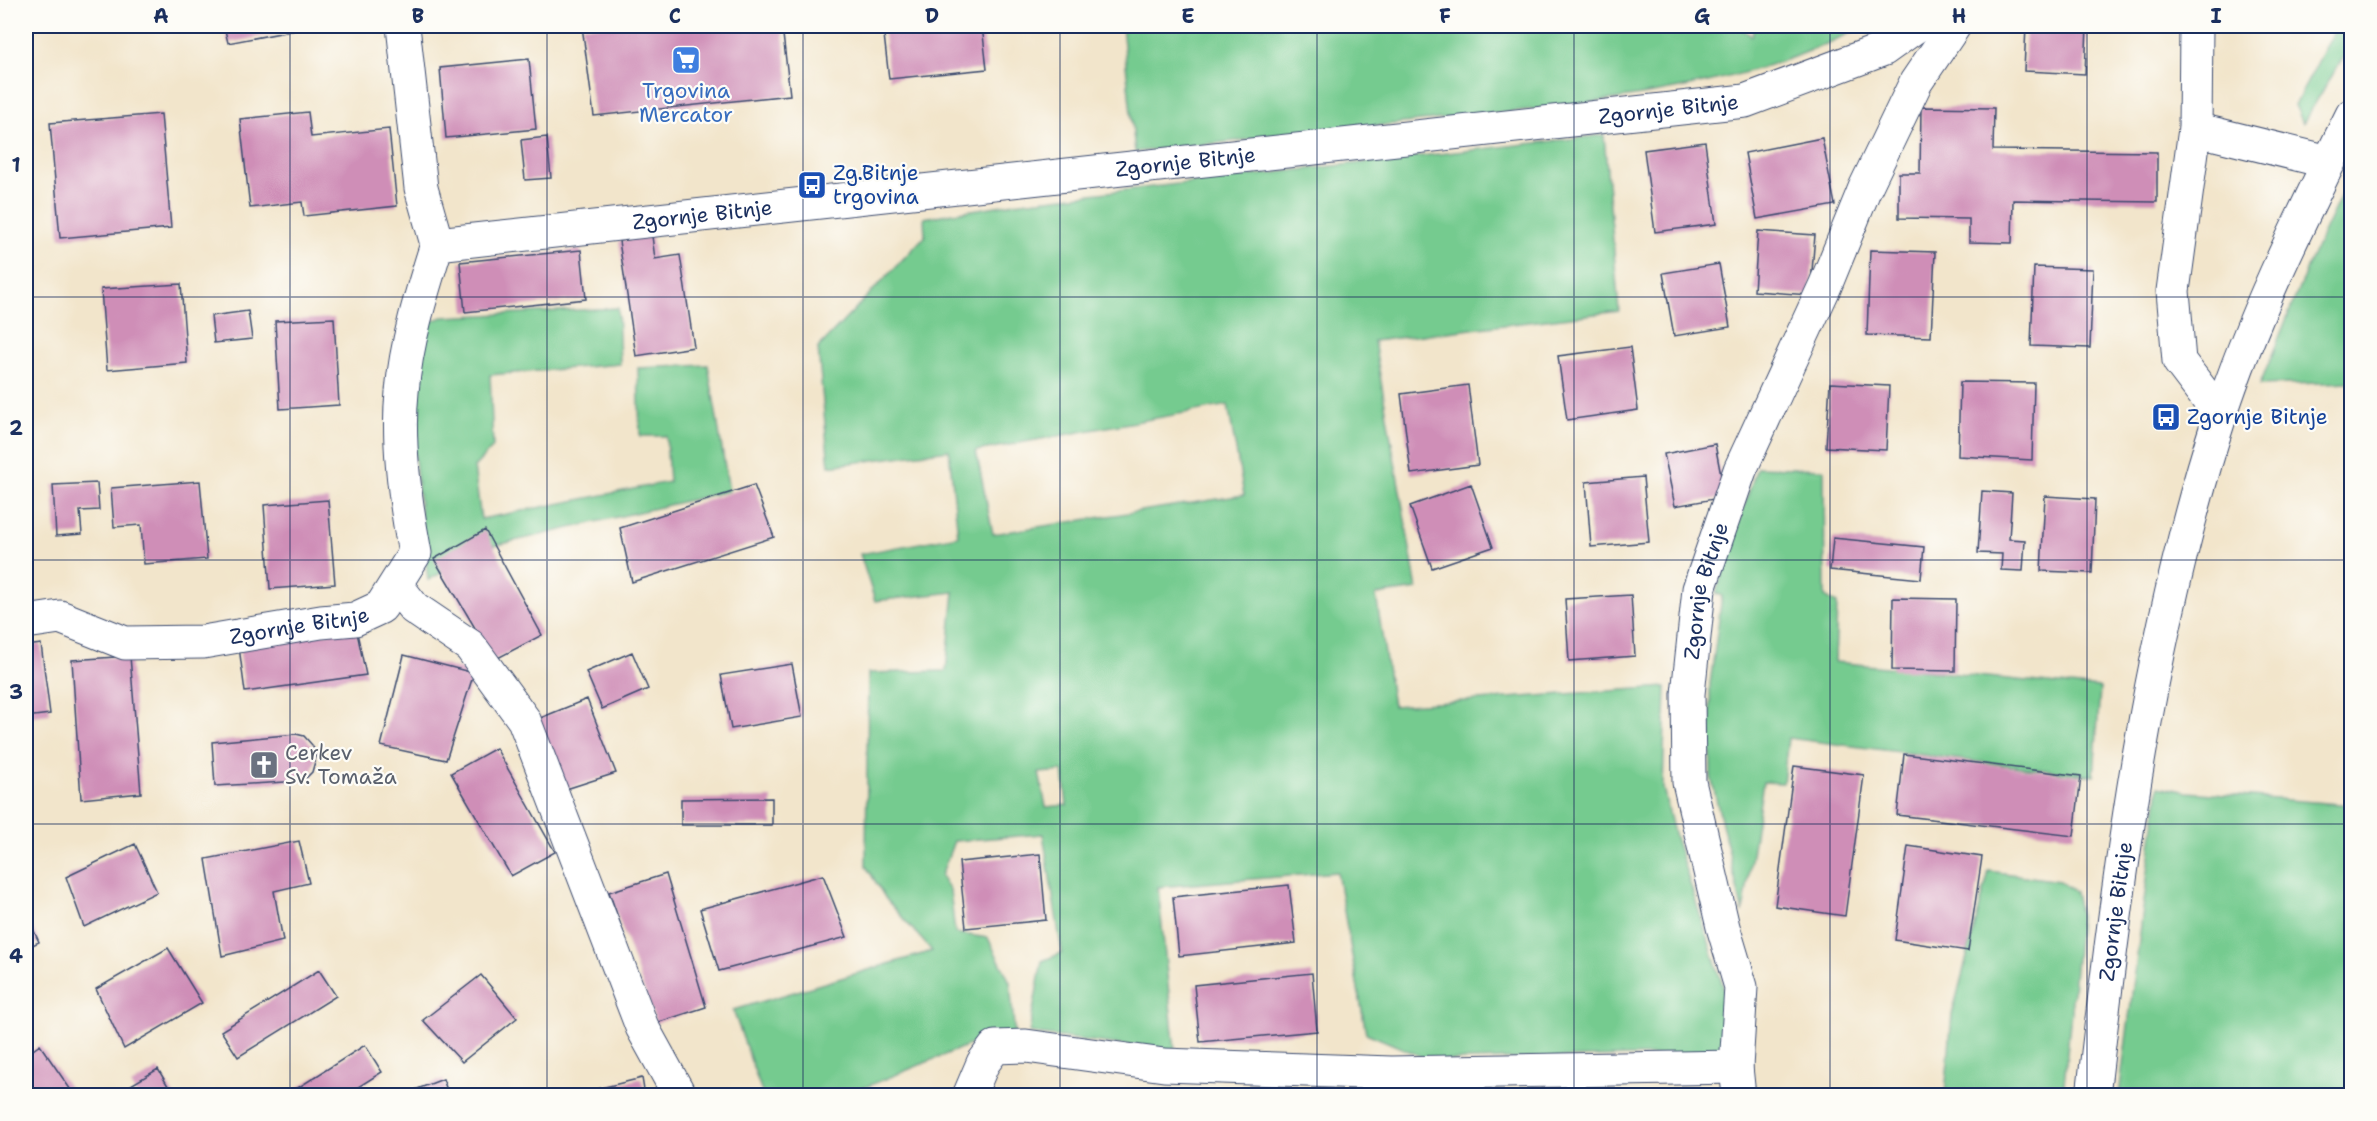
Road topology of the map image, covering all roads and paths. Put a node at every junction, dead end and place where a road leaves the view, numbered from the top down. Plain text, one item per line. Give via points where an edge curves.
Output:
1 (403, 26) edge
2 (1916, 26) edge
3 (1954, 26) edge
4 (2196, 26) edge
5 (2352, 115) edge
6 (2195, 129) junction
7 (2329, 162) junction
8 (437, 244) junction
9 (2220, 414) junction
10 (396, 585) junction
11 (26, 622) edge
12 (1738, 1081) edge
13 (680, 1095) edge
14 (969, 1095) edge
15 (2093, 1095) edge

1 - 8 street via 421,188
2 - 8 street, Zgornje Bitnje via 1884,50 1745,101
3 - 12 street, Zgornje Bitnje via 1916,82 1865,188 1825,286 1740,470 1699,590 1688,694 1689,782 1741,987
4 - 6 street
5 - 7 street, Zgornje Bitnje
6 - 7 street
6 - 9 street via 2173,291 2178,361
7 - 9 street, Zgornje Bitnje via 2286,250
8 - 10 street, Zgornje Bitnje via 405,362 401,394 408,518 415,553
9 - 15 street, Zgornje Bitnje via 2172,594 2131,799
10 - 11 street, Zgornje Bitnje via 381,607 355,619 203,642 125,643 60,617
10 - 13 street via 414,608 470,646 524,720 642,1027
12 - 14 street via 1164,1065 1026,1046 995,1047

